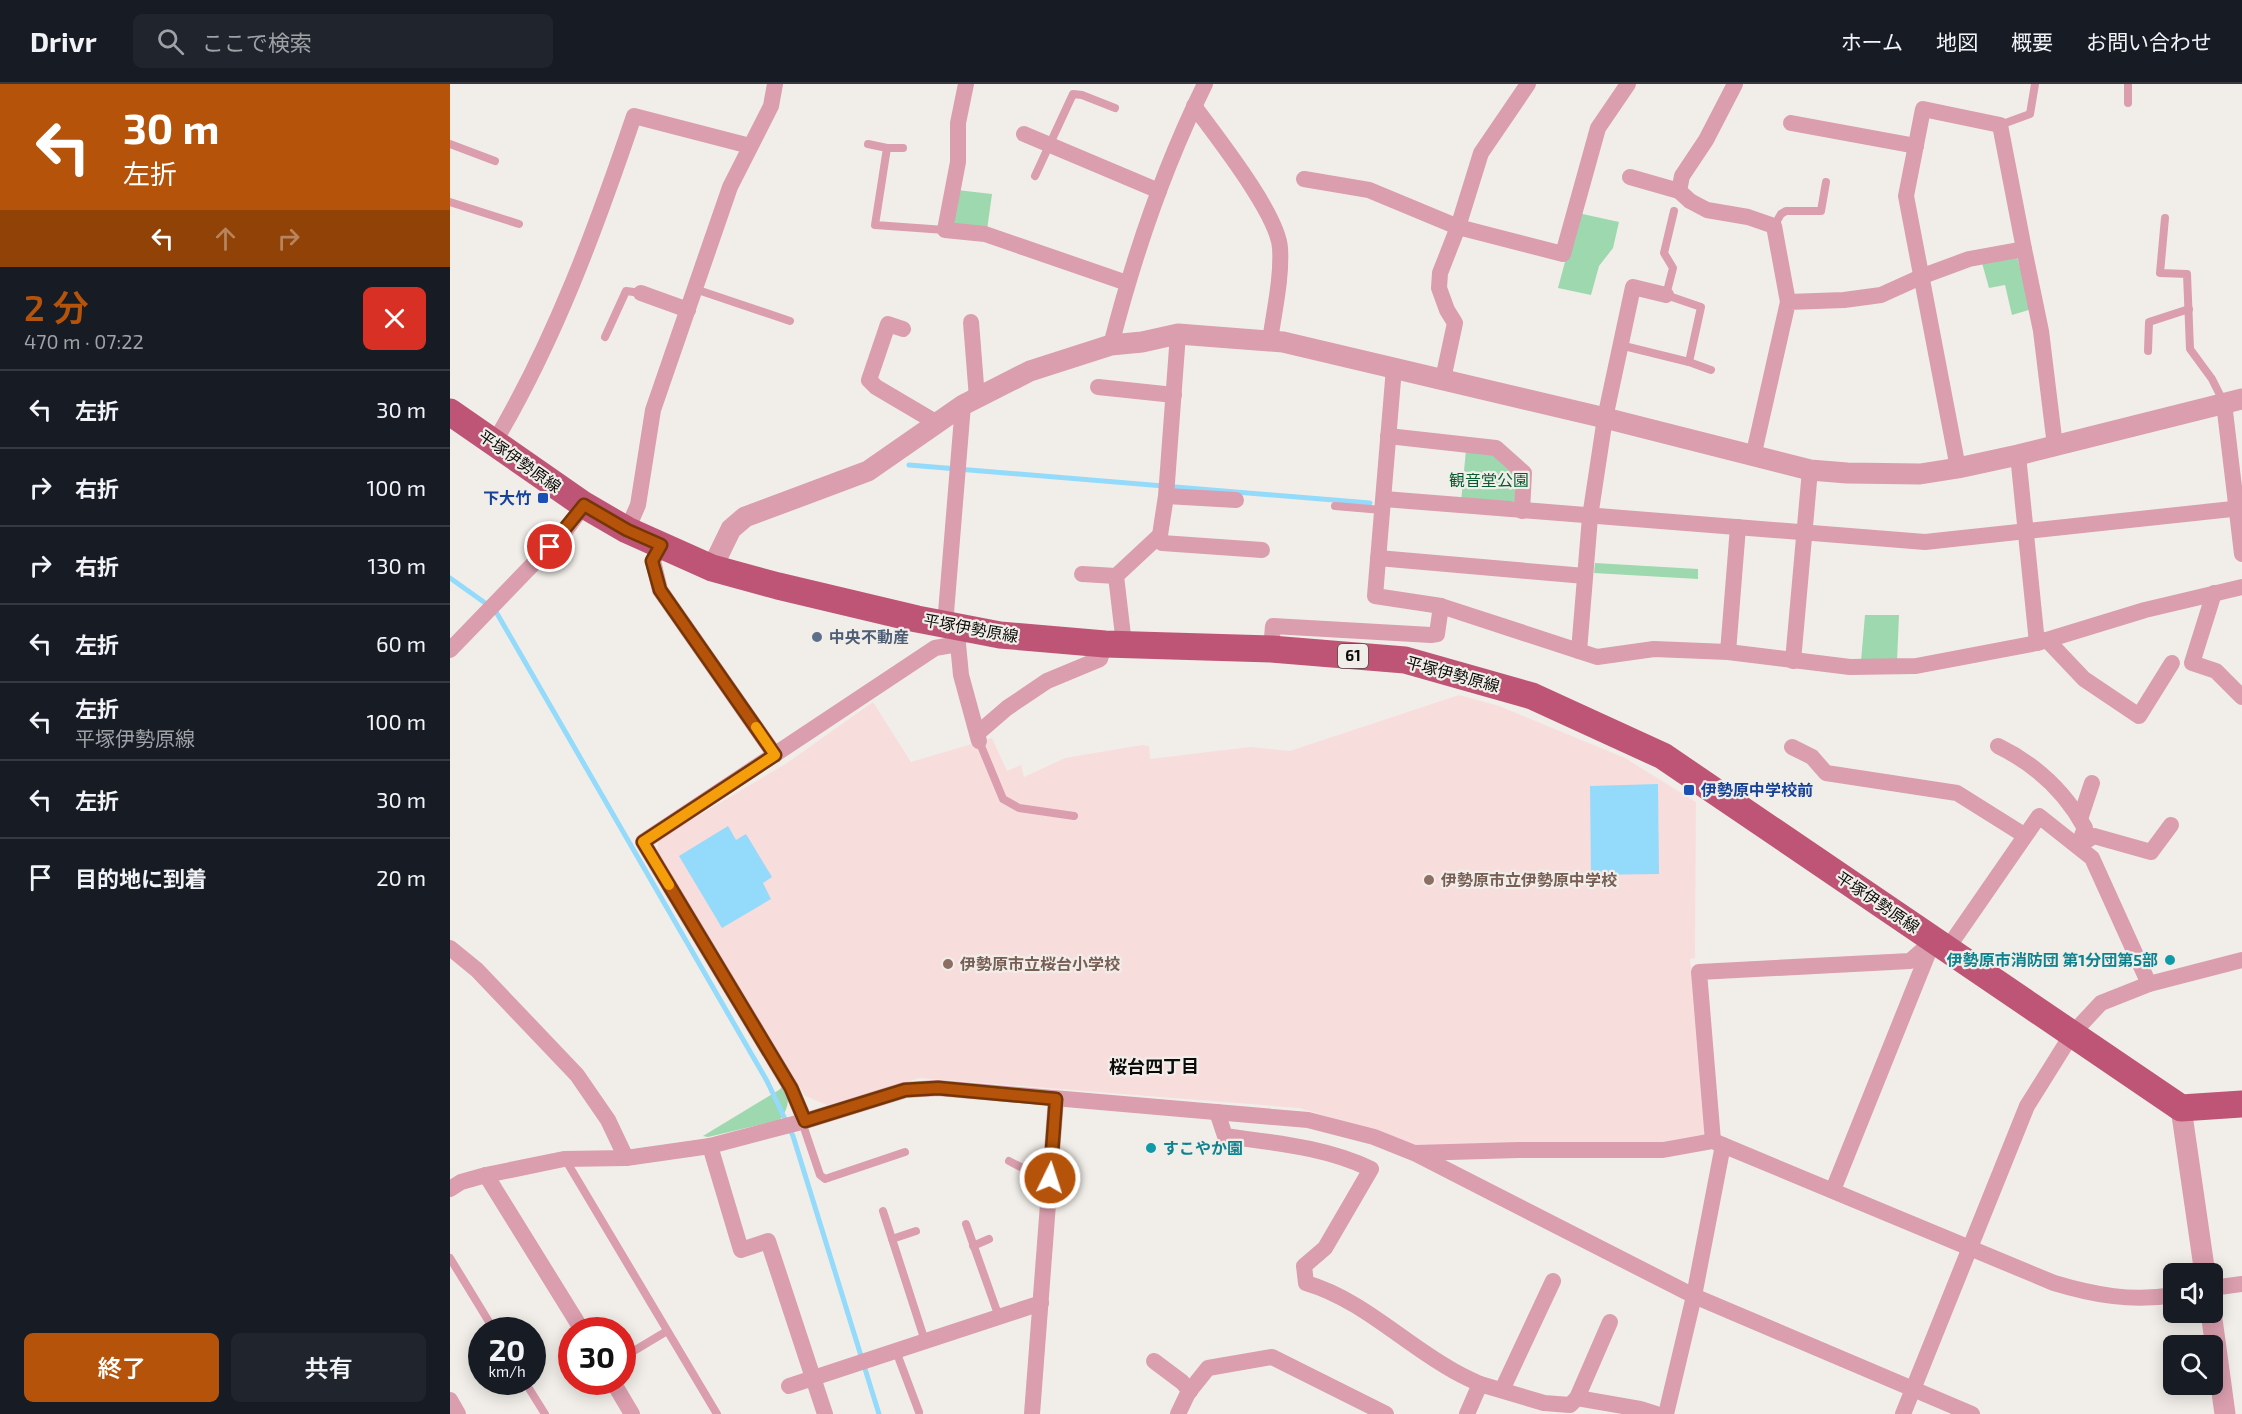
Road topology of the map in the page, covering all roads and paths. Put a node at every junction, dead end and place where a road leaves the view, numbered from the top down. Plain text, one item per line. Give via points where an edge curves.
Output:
1 (775, 84) edge
2 (966, 84) edge
3 (1205, 84) edge
4 (1528, 84) edge
5 (1628, 84) edge
6 (1735, 84) edge
7 (2035, 84) edge
8 (2128, 84) edge
9 (2128, 103) dead end
10 (1194, 106) junction
11 (1114, 108) dead end
12 (1794, 122) dead end
13 (2000, 125) junction
14 (1024, 134) dead end
15 (464, 139) dead end
16 (450, 144) edge
17 (868, 144) dead end
18 (750, 146) junction
19 (1049, 146) junction
20 (1916, 146) junction
21 (459, 148) junction
22 (887, 148) junction
23 (903, 148) dead end
24 (495, 161) dead end
25 (1035, 176) dead end
26 (1630, 177) dead end
27 (1304, 179) dead end
28 (1826, 182) dead end
29 (1159, 191) junction
30 (1679, 191) junction
31 (450, 202) edge
32 (1674, 211) dead end
33 (2165, 218) dead end
34 (519, 224) dead end
35 (1774, 226) junction
36 (1458, 227) junction
37 (945, 230) junction
38 (2024, 249) junction
39 (1923, 276) junction
40 (1127, 283) junction
41 (695, 288) junction
42 (641, 293) joint
43 (1666, 295) junction
44 (1788, 302) junction
45 (2188, 309) junction
46 (688, 310) junction
47 (790, 321) dead end
48 (970, 322) dead end
49 (891, 325) dead end
50 (1178, 334) junction
51 (605, 337) dead end
52 (1270, 340) junction
53 (1111, 345) junction
54 (1620, 345) junction
55 (2148, 351) dead end
56 (1689, 362) junction
57 (1394, 368) junction
58 (1711, 370) dead end
59 (1443, 379) junction
60 (1098, 387) dead end
61 (1174, 395) junction
62 (970, 401) junction
63 (2233, 401) edge
64 (450, 412) edge
65 (1605, 418) junction
66 (937, 423) junction
67 (1388, 436) junction
68 (494, 443) junction
69 (2055, 446) junction
70 (2018, 455) junction
71 (1753, 456) junction
72 (1958, 468) junction
73 (1810, 470) junction
74 (1166, 496) junction
75 (1236, 500) dead end
76 (584, 505) junction
77 (1383, 505) junction
78 (1335, 506) dead end
79 (2239, 509) edge
80 (1522, 511) junction
81 (1590, 517) junction
82 (1738, 527) junction
83 (627, 530) junction
84 (2025, 531) junction
85 (1804, 532) junction
86 (1157, 539) junction
87 (661, 545) junction
88 (1262, 550) dead end
89 (2242, 554) edge
90 (1378, 558) junction
91 (712, 568) junction
92 (1082, 574) dead end
93 (1116, 576) junction
94 (1585, 576) junction
95 (2242, 587) edge
96 (2214, 592) junction
97 (1441, 606) junction
98 (954, 633) junction
99 (2042, 641) junction
100 (1114, 644) junction
101 (1271, 649) junction
102 (450, 650) edge
103 (1579, 651) junction
104 (1728, 652) junction
105 (1793, 661) junction
106 (2172, 663) dead end
107 (2242, 697) edge
108 (979, 737) junction
109 (1998, 746) dead end
110 (1792, 747) dead end
111 (775, 755) junction
112 (2092, 783) dead end
113 (1074, 816) dead end
114 (2079, 819) junction
115 (2171, 825) dead end
116 (2024, 835) junction
117 (2078, 846) junction
118 (1940, 944) junction
119 (450, 948) edge
120 (2242, 960) edge
121 (2149, 984) junction
122 (2072, 1034) junction
123 (1056, 1099) junction
124 (2242, 1104) edge
125 (2181, 1108) junction
126 (1217, 1112) junction
127 (803, 1122) junction
128 (1718, 1143) junction
129 (710, 1146) junction
130 (905, 1152) dead end
131 (1414, 1153) junction
132 (564, 1158) junction
133 (626, 1158) junction
134 (1009, 1161) dead end
135 (486, 1175) junction
136 (1050, 1178) junction
137 (450, 1190) edge
138 (1833, 1190) junction
139 (883, 1210) dead end
140 (966, 1224) dead end
141 (916, 1231) dead end
142 (892, 1239) junction
143 (989, 1239) dead end
144 (973, 1246) junction
145 (1970, 1248) junction
146 (450, 1258) edge
147 (2203, 1263) edge
148 (1554, 1281) dead end
149 (2242, 1284) edge
150 (2223, 1287) edge
151 (1530, 1291) dead end
152 (1694, 1296) junction
153 (2163, 1297) edge
154 (1545, 1299) junction
155 (1041, 1303) junction
156 (486, 1317) edge
157 (574, 1317) edge
158 (999, 1317) junction
159 (1610, 1322) dead end
160 (2213, 1323) edge
161 (667, 1331) junction
162 (925, 1341) junction
163 (636, 1350) edge
164 (896, 1351) junction
165 (1154, 1361) dead end
166 (813, 1378) junction
167 (1480, 1384) junction
168 (789, 1386) dead end
169 (1913, 1389) junction
170 (1190, 1390) junction
171 (1502, 1390) junction
172 (533, 1395) edge
173 (621, 1395) edge
174 (1577, 1398) junction
175 (450, 1400) edge
176 (919, 1412) dead end
177 (458, 1414) edge
178 (545, 1414) edge
179 (632, 1414) edge
180 (717, 1414) edge
181 (825, 1414) edge
182 (1032, 1414) edge
183 (1178, 1414) edge
184 (1386, 1414) edge
185 (1467, 1414) edge
186 (1656, 1414) edge
187 (1666, 1414) edge
188 (1903, 1414) edge
189 (1972, 1414) edge
190 (2226, 1414) edge

1 - 18 street via 771,106
2 - 37 street via 958,123 958,162
3 - 10 street
4 - 36 street via 1481,153
5 - 36 street via 1598,128 1563,254
6 - 30 street via 1682,176
7 - 13 lane via 2030,114
8 - 9 lane
10 - 29 street
10 - 52 street via 1236,163 1276,228 1281,246 1280,265
11 - 19 lane via 1073,94
12 - 20 street via 1827,125
13 - 20 street via 1923,109
13 - 38 street
14 - 19 street
15 - 21 lane
16 - 21 lane
17 - 22 lane
18 - 41 street via 730,187
18 - 68 street via 634,116 554,330
19 - 25 lane
19 - 29 street
20 - 39 street via 1906,195
21 - 24 lane
22 - 23 lane
22 - 37 lane via 875,225
26 - 30 street
27 - 36 street via 1369,190
28 - 35 lane via 1821,211 1786,211
29 - 40 street
30 - 35 street via 1707,210
31 - 34 lane
32 - 43 lane via 1664,254 1673,268
33 - 45 lane via 2160,273 2187,274
35 - 44 street
36 - 59 street via 1439,280 1455,323
37 - 40 street via 985,234
38 - 39 street via 1968,259
38 - 69 street via 2041,331
39 - 44 street via 1881,296
39 - 72 street
40 - 53 street
41 - 46 street
41 - 47 lane
42 - 46 street
42 - 51 lane via 626,291
43 - 54 street via 1633,287
43 - 56 lane via 1701,307
44 - 71 street
45 - 55 lane via 2149,322
45 - 63 lane via 2190,349
46 - 83 street via 653,410 638,505
48 - 62 street
49 - 66 street via 868,380
50 - 52 street
50 - 53 street
50 - 61 street
52 - 57 street
53 - 62 street via 1030,371
54 - 56 lane
54 - 65 street
56 - 58 lane
57 - 59 street
57 - 67 street
59 - 65 street
60 - 61 street
61 - 74 street
62 - 66 street
62 - 98 street
63 - 69 street
63 - 79 street
64 - 68 main road, 平塚伊勢原線 / 61
65 - 71 street
65 - 81 street
66 - 91 street via 868,471 746,517 731,529
67 - 77 street
67 - 80 street via 1496,448 1524,473
68 - 76 main road, 平塚伊勢原線 / 61
69 - 70 street
70 - 72 street
70 - 84 street
71 - 73 street
72 - 73 street via 1885,475
73 - 85 street
74 - 75 street
74 - 86 street via 1161,535
76 - 83 main road, 平塚伊勢原線 / 61
76 - 102 street via 566,530
77 - 78 lane
77 - 80 street
77 - 90 street
79 - 84 street
79 - 89 street
80 - 81 street
81 - 82 street
81 - 94 street
82 - 85 street
82 - 104 street
83 - 87 main road, 平塚伊勢原線 / 61
84 - 85 street via 1925,542
84 - 99 street
85 - 105 street
86 - 88 street via 1162,543
86 - 93 street
87 - 91 main road, 平塚伊勢原線 / 61
87 - 111 street via 652,561 660,590
90 - 94 street
90 - 97 street via 1375,596
91 - 98 main road, 平塚伊勢原線 / 61
92 - 93 street
93 - 100 street
94 - 103 street
95 - 96 street
96 - 99 street
96 - 107 street via 2192,663 2216,670
97 - 101 street via 1437,634 1273,626
97 - 103 street
98 - 100 main road, 平塚伊勢原線 / 61
98 - 108 street via 961,675
98 - 111 street
99 - 105 street via 1916,666 1850,667
99 - 106 street via 2084,679 2139,716
100 - 101 main road, 平塚伊勢原線 / 61
100 - 108 street via 1100,659 1047,681 1007,708
101 - 118 main road, 平塚伊勢原線 / 61 via 1405,660 1532,696 1663,756
103 - 104 street via 1597,657 1654,649
104 - 105 street
108 - 113 lane via 1004,799 1018,808
109 - 114 street via 2020,756 2052,783
110 - 116 street via 1812,757 1826,773 1957,793
111 - 127 street via 643,842 791,1088
112 - 114 street
114 - 117 street via 2085,828
115 - 117 street via 2151,852 2094,836
116 - 117 street via 2039,816
116 - 118 street
117 - 121 street via 2092,858
118 - 122 main road, 平塚伊勢原線 / 61
118 - 128 street via 1910,961 1699,972
118 - 138 street via 1919,973
119 - 133 street via 477,970 577,1075 608,1120
120 - 121 street
121 - 122 street via 2102,1003
122 - 125 main road, 平塚伊勢原線 / 61
122 - 145 street via 2027,1106
123 - 126 street
123 - 127 street via 938,1088 905,1090
123 - 136 street
124 - 125 main road
125 - 147 street
126 - 131 street via 1308,1120 1374,1137
126 - 167 street via 1225,1136 1309,1148 1371,1169 1325,1248 1304,1266 1306,1283 1352,1302 1447,1367
127 - 129 street
127 - 130 lane via 820,1175 825,1179
128 - 131 street via 1663,1150
128 - 138 street
128 - 152 street
129 - 133 street
129 - 166 street via 741,1250 768,1241
131 - 152 street
132 - 133 street
132 - 135 street
132 - 161 lane
134 - 136 lane via 1042,1178
135 - 137 street via 461,1182
135 - 157 street
136 - 155 street
138 - 145 street
139 - 142 lane
140 - 144 lane
141 - 142 lane
142 - 162 lane
143 - 144 lane
144 - 158 lane
145 - 153 street via 2086,1292
145 - 169 street
146 - 156 lane
148 - 154 street
149 - 150 street
151 - 154 street
152 - 169 street
152 - 187 street
154 - 171 street
155 - 158 street
155 - 182 street
158 - 162 street
159 - 174 street
160 - 190 street
161 - 163 lane
161 - 180 lane
162 - 164 street
164 - 166 street
164 - 176 lane
165 - 170 street
166 - 168 street
166 - 181 street
167 - 171 street
167 - 185 street
169 - 188 street
169 - 189 street
170 - 183 street
170 - 184 street via 1208,1368 1272,1357
171 - 174 street via 1544,1403 1570,1405
172 - 178 lane
173 - 179 street
174 - 186 street
175 - 177 street

